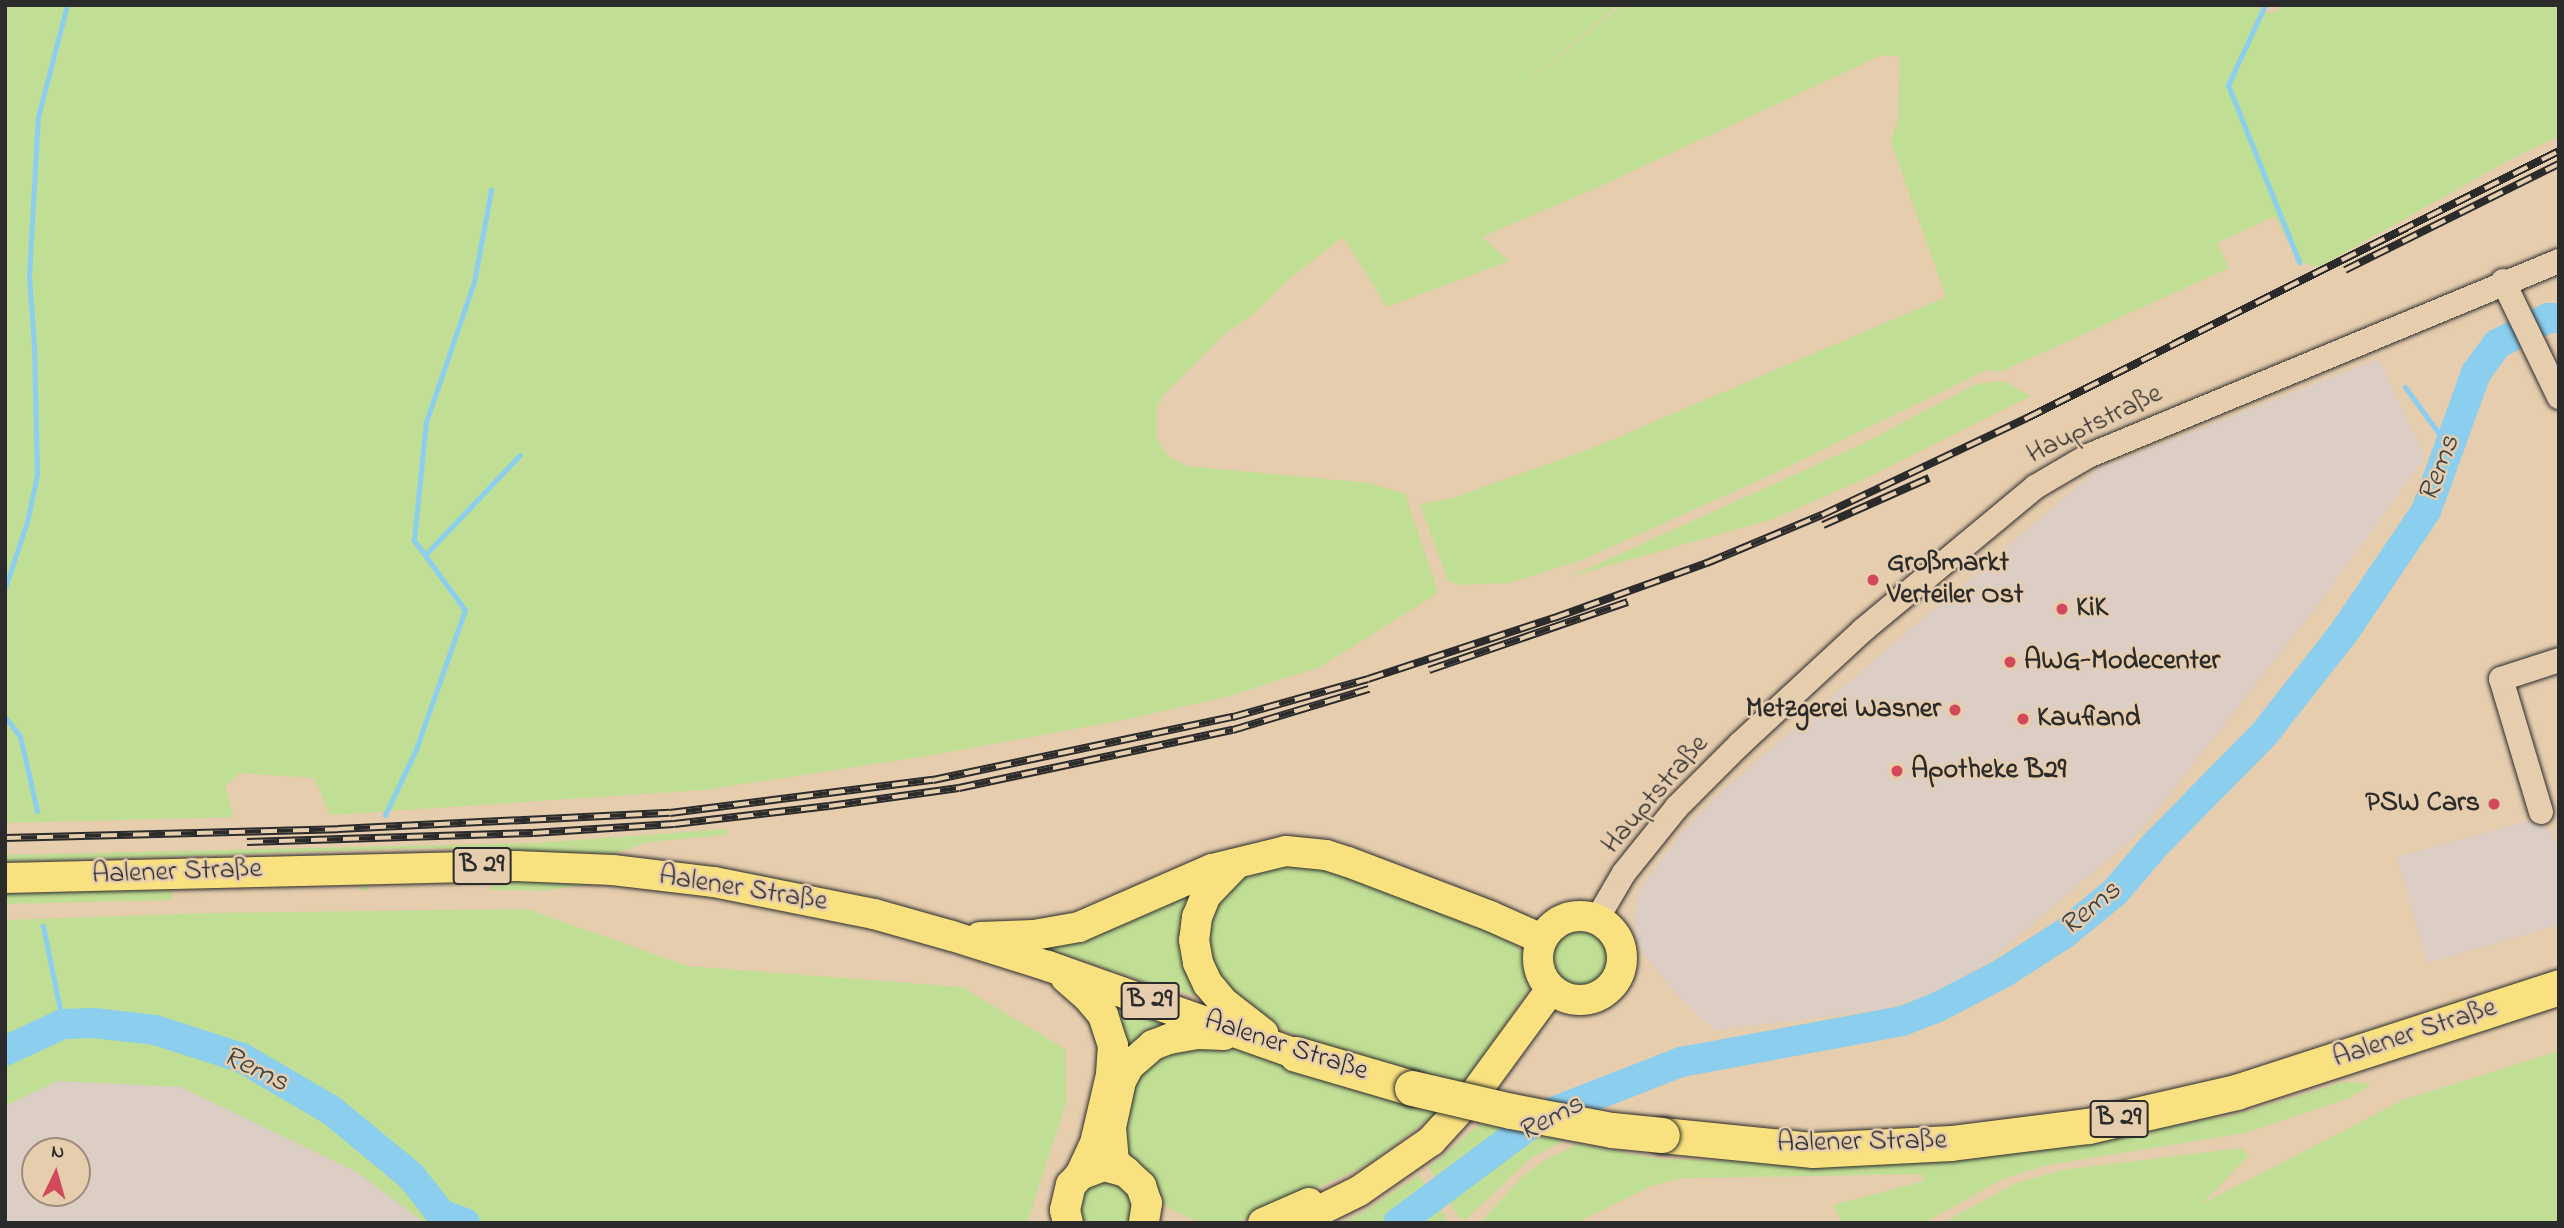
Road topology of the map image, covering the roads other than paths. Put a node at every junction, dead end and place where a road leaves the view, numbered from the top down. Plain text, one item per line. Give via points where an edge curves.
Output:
1 (2559, 261) edge
2 (2503, 281) junction
3 (2559, 397) edge
4 (2559, 660) edge
5 (2541, 812) dead end
6 (1239, 861) junction
7 (5, 878) edge
8 (1597, 919) junction
9 (952, 936) junction
10 (1542, 939) junction
11 (1048, 966) junction
12 (2559, 987) edge
13 (1551, 989) junction
14 (1251, 1037) junction
15 (1296, 1054) junction
16 (1464, 1107) junction
17 (1126, 1172) junction
18 (1080, 1175) junction
19 (1145, 1213) edge
20 (1064, 1219) edge
21 (1170, 1223) edge
22 (1263, 1223) edge
23 (1294, 1223) edge

1 - 2 street, Hauptstraße
2 - 3 street
2 - 8 street, Hauptstraße via 2088,456 2035,487 1863,630 1740,744 1677,807 1624,873
4 - 5 street via 2501,679
6 - 9 main road via 1175,883 1079,927 1008,937
6 - 10 main road via 1286,851 1326,855
6 - 15 main road via 1206,895 1197,917 1198,963 1223,1002
7 - 9 main road, Aalener Straße / B 29 via 427,866 613,870 813,900
8 - 10 main road via 1584,915 1560,920
8 - 13 main road via 1609,926 1620,944 1622,965 1617,978 1610,988 1587,1000 1574,1000
9 - 11 main road, Aalener Straße / B 29
10 - 13 main road via 1538,965
11 - 14 main road, Aalener Straße / B 29
11 - 18 main road via 1097,1007 1108,1024 1113,1045 1095,1143
12 - 15 highway, Aalener Straße / B 29, bridge via 2236,1092 2088,1126 1951,1143 1813,1150 1612,1130 1412,1088
13 - 16 main road
14 - 15 main road, Aalener Straße / B 29
14 - 17 main road via 1185,1035 1153,1045 1139,1055 1121,1081 1111,1127 1114,1162
16 - 22 main road via 1361,1175
16 - 23 main road via 1431,1141 1390,1172
17 - 18 main road via 1104,1166
17 - 19 main road via 1141,1186
18 - 20 main road via 1066,1197
19 - 21 main road

